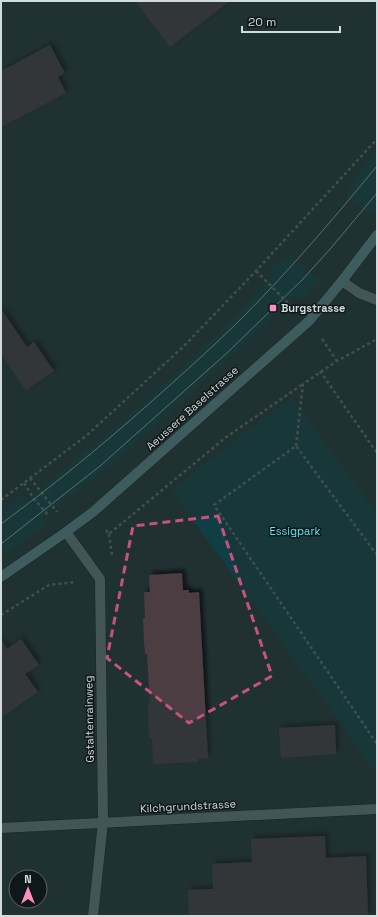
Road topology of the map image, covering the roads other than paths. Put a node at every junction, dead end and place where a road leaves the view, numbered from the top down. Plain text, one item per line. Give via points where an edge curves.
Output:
1 (377, 235) edge
2 (342, 281) junction
3 (377, 300) edge
4 (66, 532) junction
5 (1, 577) edge
6 (377, 809) edge
7 (103, 822) junction
8 (1, 828) edge
9 (93, 916) edge

1 - 2 main road, Aeussere Baselstrasse
2 - 3 street via 359,293
2 - 4 main road, Aeussere Baselstrasse via 309,321 93,512
4 - 5 main road, Aeussere Baselstrasse
4 - 7 street, Gstaltenrainweg via 100,579
6 - 7 street, Kilchgrundstrasse
7 - 8 street, Kilchgrundstrasse
7 - 9 street, Gstaltenrainweg

